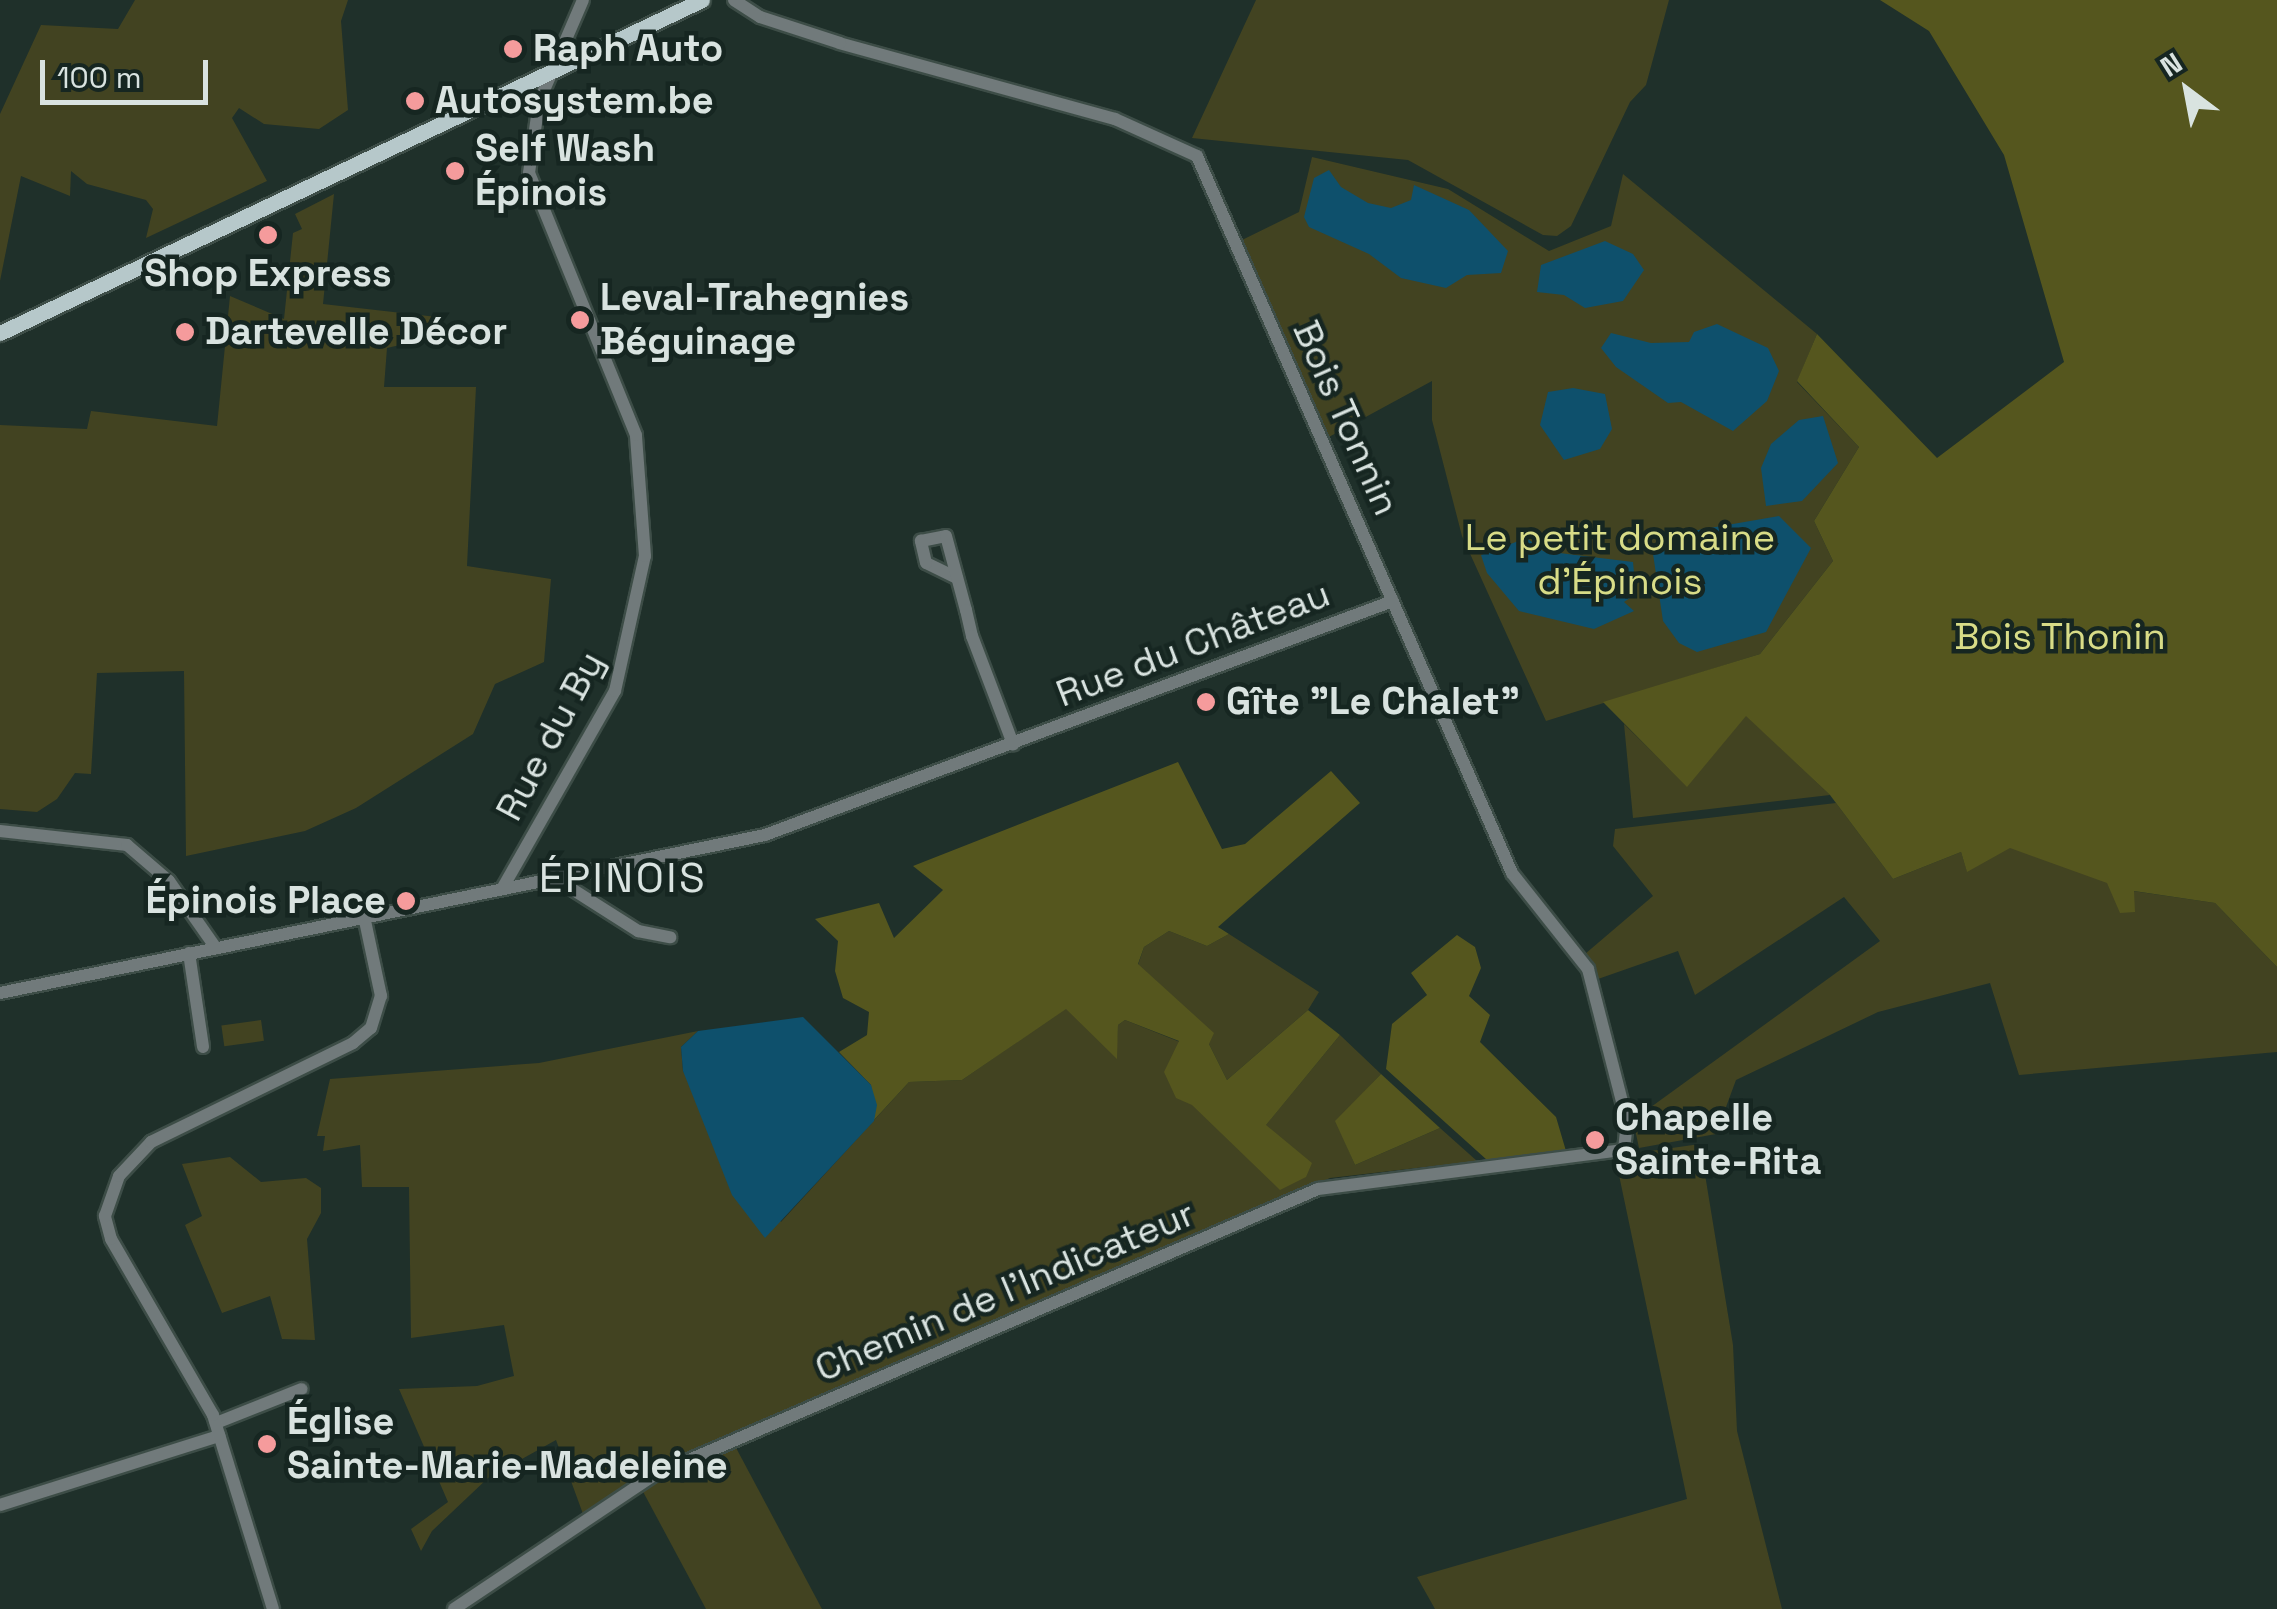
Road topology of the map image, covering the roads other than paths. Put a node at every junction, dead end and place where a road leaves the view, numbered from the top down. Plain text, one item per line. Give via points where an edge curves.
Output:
1 (583, 0) edge
2 (702, 0) edge
3 (734, 0) edge
4 (550, 72) junction
5 (0, 334) edge
6 (957, 578) dead end
7 (1393, 601) junction
8 (1013, 744) junction
9 (0, 831) edge
10 (554, 877) junction
11 (502, 889) junction
12 (364, 916) junction
13 (670, 937) dead end
14 (216, 948) junction
15 (189, 953) junction
16 (0, 994) edge
17 (203, 1047) dead end
18 (1624, 1150) joint
19 (302, 1389) dead end
20 (218, 1430) junction
21 (0, 1505) edge
22 (273, 1609) edge
23 (454, 1609) edge

1 - 4 street, Rue du By
2 - 4 main road
3 - 7 street, Bois Tonnin via 760,17 840,43 1114,119 1197,156
4 - 5 main road
4 - 11 street, Rue du By via 529,152 534,196 636,434 646,556 615,691
6 - 8 street
7 - 8 street, Rue du Château
7 - 18 street, Bois Tonnin via 1512,874 1588,969 1627,1121
8 - 10 street, Rue du Château via 765,835
9 - 14 street via 126,845 169,881
10 - 11 street, Rue du Château
10 - 13 street via 638,932
11 - 12 street
12 - 14 street
12 - 20 street via 382,996 364,1036 151,1142 119,1176 107,1206 112,1239
14 - 15 street
15 - 16 street
15 - 17 street
18 - 23 street, Chemin de l'Indicateur via 1347,1180 1318,1189 654,1475
19 - 20 street
20 - 21 street
20 - 22 street

